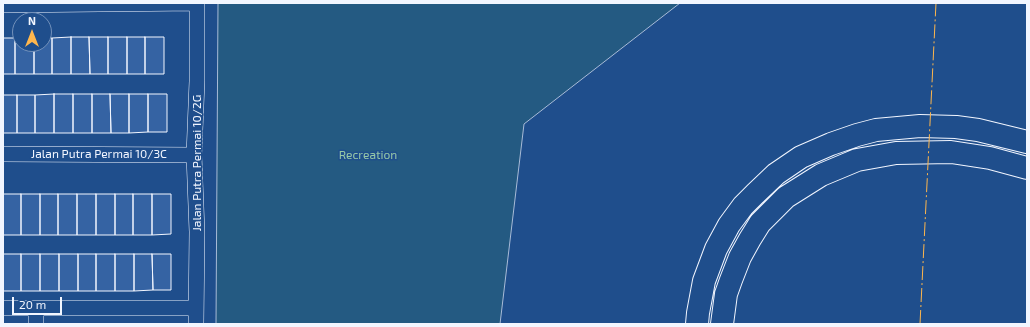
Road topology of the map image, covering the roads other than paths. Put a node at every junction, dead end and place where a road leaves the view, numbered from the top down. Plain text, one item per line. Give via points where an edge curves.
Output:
1 (197, 3) edge
2 (3, 5) edge
3 (1027, 142) edge
4 (3, 154) edge
5 (194, 155) junction
6 (1027, 168) edge
7 (3, 308) edge
8 (36, 308) junction
9 (196, 308) junction
10 (36, 324) edge
11 (196, 324) edge
12 (697, 324) edge
13 (722, 324) edge

1 - 2 street
1 - 5 street, Jalan Putra Permai 10/2G
3 - 12 highway via 978,130 920,126 876,130 831,144 801,157 776,174 743,206 729,225 716,249 704,281
4 - 5 street, Jalan Putra Permai 10/3C
5 - 9 street, Jalan Putra Permai 10/2G
6 - 13 highway via 990,158 951,152 896,153 857,160 821,175 786,197 760,223 740,257 731,280 726,294
7 - 8 street
8 - 9 street
8 - 10 street
9 - 11 street, Jalan Putra Permai 10/2G

